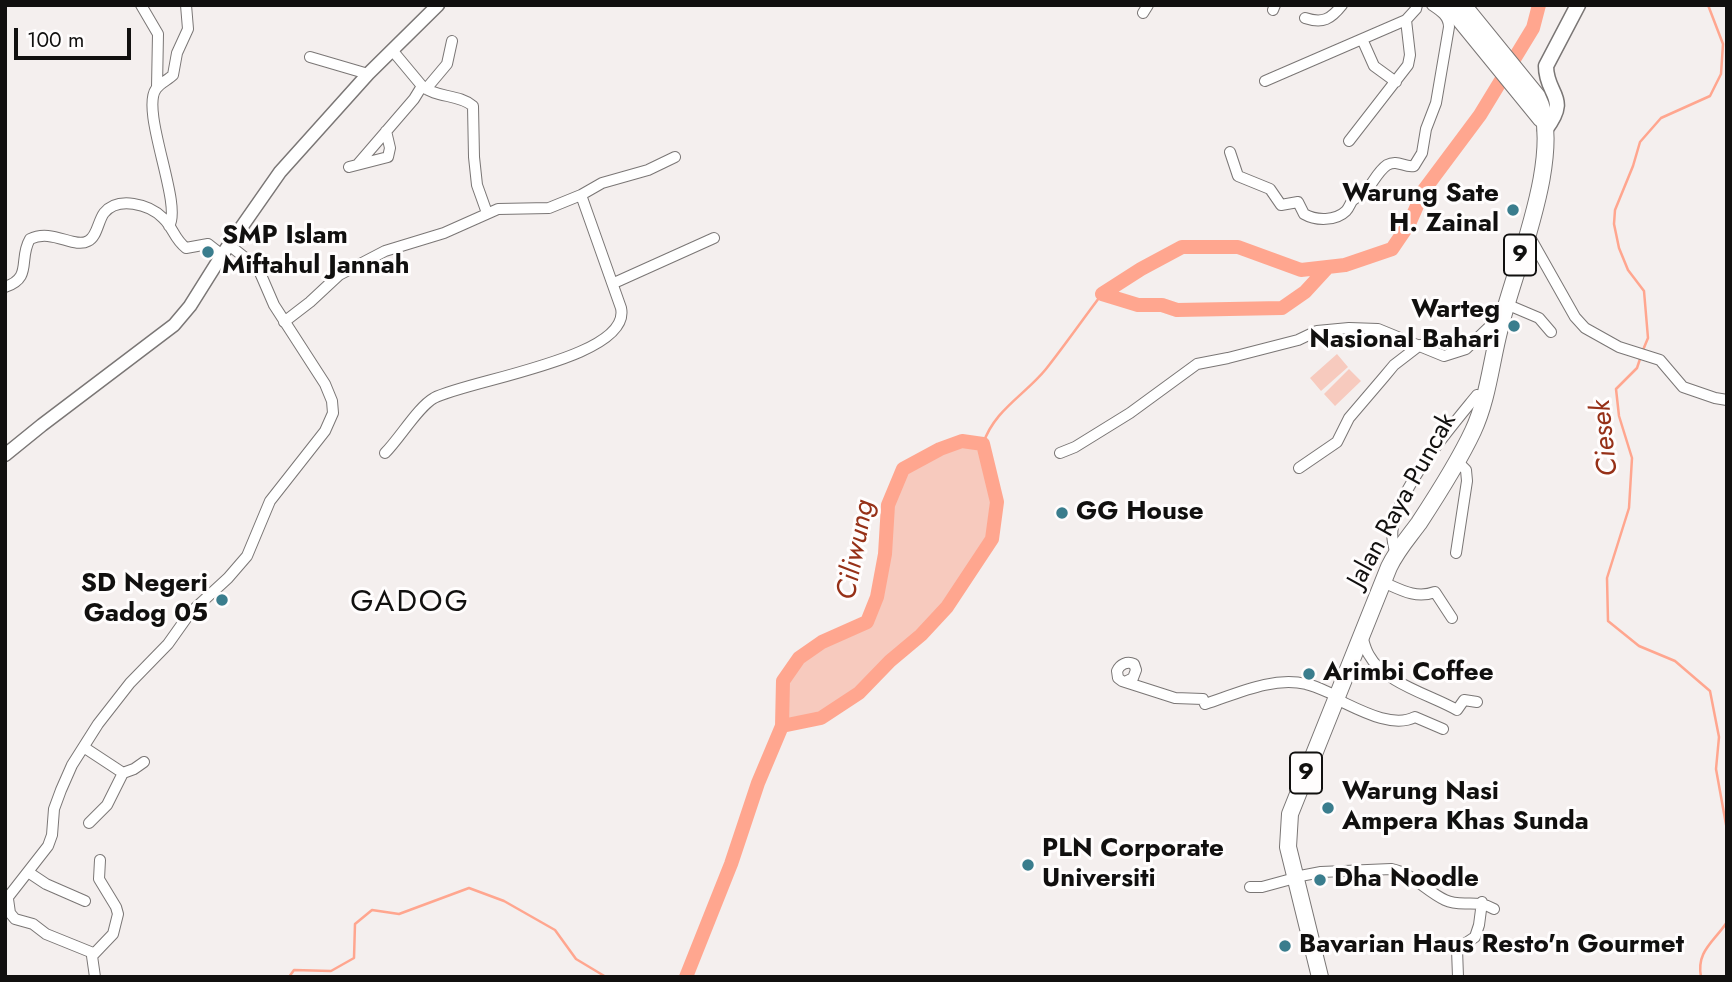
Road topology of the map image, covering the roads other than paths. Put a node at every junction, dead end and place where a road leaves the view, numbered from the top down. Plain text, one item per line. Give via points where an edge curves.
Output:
1 (141, 5) edge
2 (186, 5) edge
3 (438, 5) edge
4 (1342, 5) edge
5 (1417, 5) edge
6 (1432, 5) edge
7 (1448, 5) edge
8 (1463, 5) edge
9 (1578, 5) edge
10 (1305, 18) dead end
11 (1406, 20) junction
12 (1362, 39) junction
13 (452, 41) dead end
14 (392, 50) junction
15 (310, 57) dead end
16 (369, 74) junction
17 (1265, 81) dead end
18 (1396, 82) junction
19 (157, 88) junction
20 (424, 88) junction
21 (1543, 121) junction
22 (386, 131) junction
23 (1349, 141) dead end
24 (1230, 152) dead end
25 (675, 157) dead end
26 (581, 195) junction
27 (487, 213) junction
28 (169, 226) junction
29 (1527, 232) junction
30 (714, 238) dead end
31 (225, 250) junction
32 (614, 284) junction
33 (5, 287) edge
34 (1506, 304) junction
35 (284, 322) junction
36 (1500, 327) junction
37 (1551, 332) dead end
38 (1420, 345) junction
39 (1478, 395) dead end
40 (1727, 400) edge
41 (385, 453) dead end
42 (1060, 453) dead end
43 (5, 455) edge
44 (1458, 462) junction
45 (1299, 468) dead end
46 (1456, 553) dead end
47 (1395, 554) junction
48 (1383, 582) junction
49 (1451, 618) dead end
50 (1361, 633) junction
51 (1125, 681) dead end
52 (1336, 697) junction
53 (1477, 702) dead end
54 (1443, 729) dead end
55 (85, 748) junction
56 (144, 762) dead end
57 (123, 773) junction
58 (89, 823) dead end
59 (100, 860) dead end
60 (28, 872) junction
61 (1295, 878) junction
62 (1250, 887) dead end
63 (7, 900) edge
64 (85, 901) dead end
65 (1482, 902) junction
66 (1494, 909) dead end
67 (93, 953) junction
68 (95, 977) edge
69 (1320, 977) edge
70 (1458, 977) edge

1 - 19 street via 158,34
2 - 19 street via 188,29 173,75
3 - 14 street
4 - 10 street via 1325,21
5 - 11 street
6 - 24 street via 1444,13 1450,27 1436,103 1414,166 1388,165 1345,212 1316,219 1304,214 1298,202 1281,205 1270,189 1238,176
7 - 21 highway
8 - 21 highway via 1531,86
9 - 21 main road via 1546,66 1557,106 1554,118
11 - 12 street
11 - 18 street via 1410,55
12 - 17 street
12 - 18 street via 1374,66
13 - 20 street via 447,64
14 - 16 street
14 - 20 street
15 - 16 street
16 - 31 street via 280,172
18 - 23 street
19 - 28 street via 153,103 160,157 173,210
20 - 22 street
20 - 27 street via 473,106 477,185
21 - 29 highway, Jalan Raya Puncak / 9 via 1544,162
22 - 22 street via 389,155 353,166
25 - 26 street
26 - 27 street via 544,209 504,208
26 - 32 street
27 - 35 street via 353,266
28 - 31 street via 186,248 208,244
28 - 33 street via 148,209 115,204 87,242 44,235 30,239 22,277
29 - 34 highway, Jalan Raya Puncak / 9
29 - 40 street via 1580,323 1619,347 1660,360 1683,387
30 - 32 street
31 - 35 street via 258,268
31 - 43 street via 174,325
32 - 41 street via 623,315 612,335 595,346 434,398
34 - 36 highway, Jalan Raya Puncak / 9
34 - 37 street via 1539,317
35 - 55 street via 326,384 333,407 331,420 270,501 247,556 125,689
36 - 38 street via 1488,328 1466,349 1452,355 1437,354
36 - 44 highway, Jalan Raya Puncak / 9 via 1480,412
38 - 42 street via 1378,329 1338,329 1197,364 1130,414
38 - 45 street via 1384,377 1349,418 1337,442
39 - 47 street via 1425,463 1396,514
44 - 46 street via 1466,470 1467,481
44 - 47 highway, Jalan Raya Puncak / 9
47 - 48 highway, Jalan Raya Puncak / 9
48 - 49 street via 1412,594 1435,592
48 - 50 highway, Jalan Raya Puncak / 9
50 - 52 highway, Jalan Raya Puncak / 9
50 - 53 street via 1369,656 1388,674 1457,710 1464,700
51 - 52 street via 1175,698 1203,699 1205,704 1246,689 1283,683 1305,684
52 - 54 street via 1382,720 1415,717
52 - 61 highway, Jalan Raya Puncak / 9 via 1290,814 1288,847
55 - 57 street
55 - 60 street via 57,799 48,846
56 - 57 street
57 - 58 street via 107,805
59 - 67 street via 100,883 118,914 112,936
60 - 63 street
60 - 64 street
61 - 62 street
61 - 65 street via 1321,872 1391,869 1402,871 1452,903
61 - 69 highway, Jalan Raya Puncak / 9
63 - 67 street via 15,919
65 - 66 street
65 - 70 street via 1475,937 1457,949
67 - 68 street

